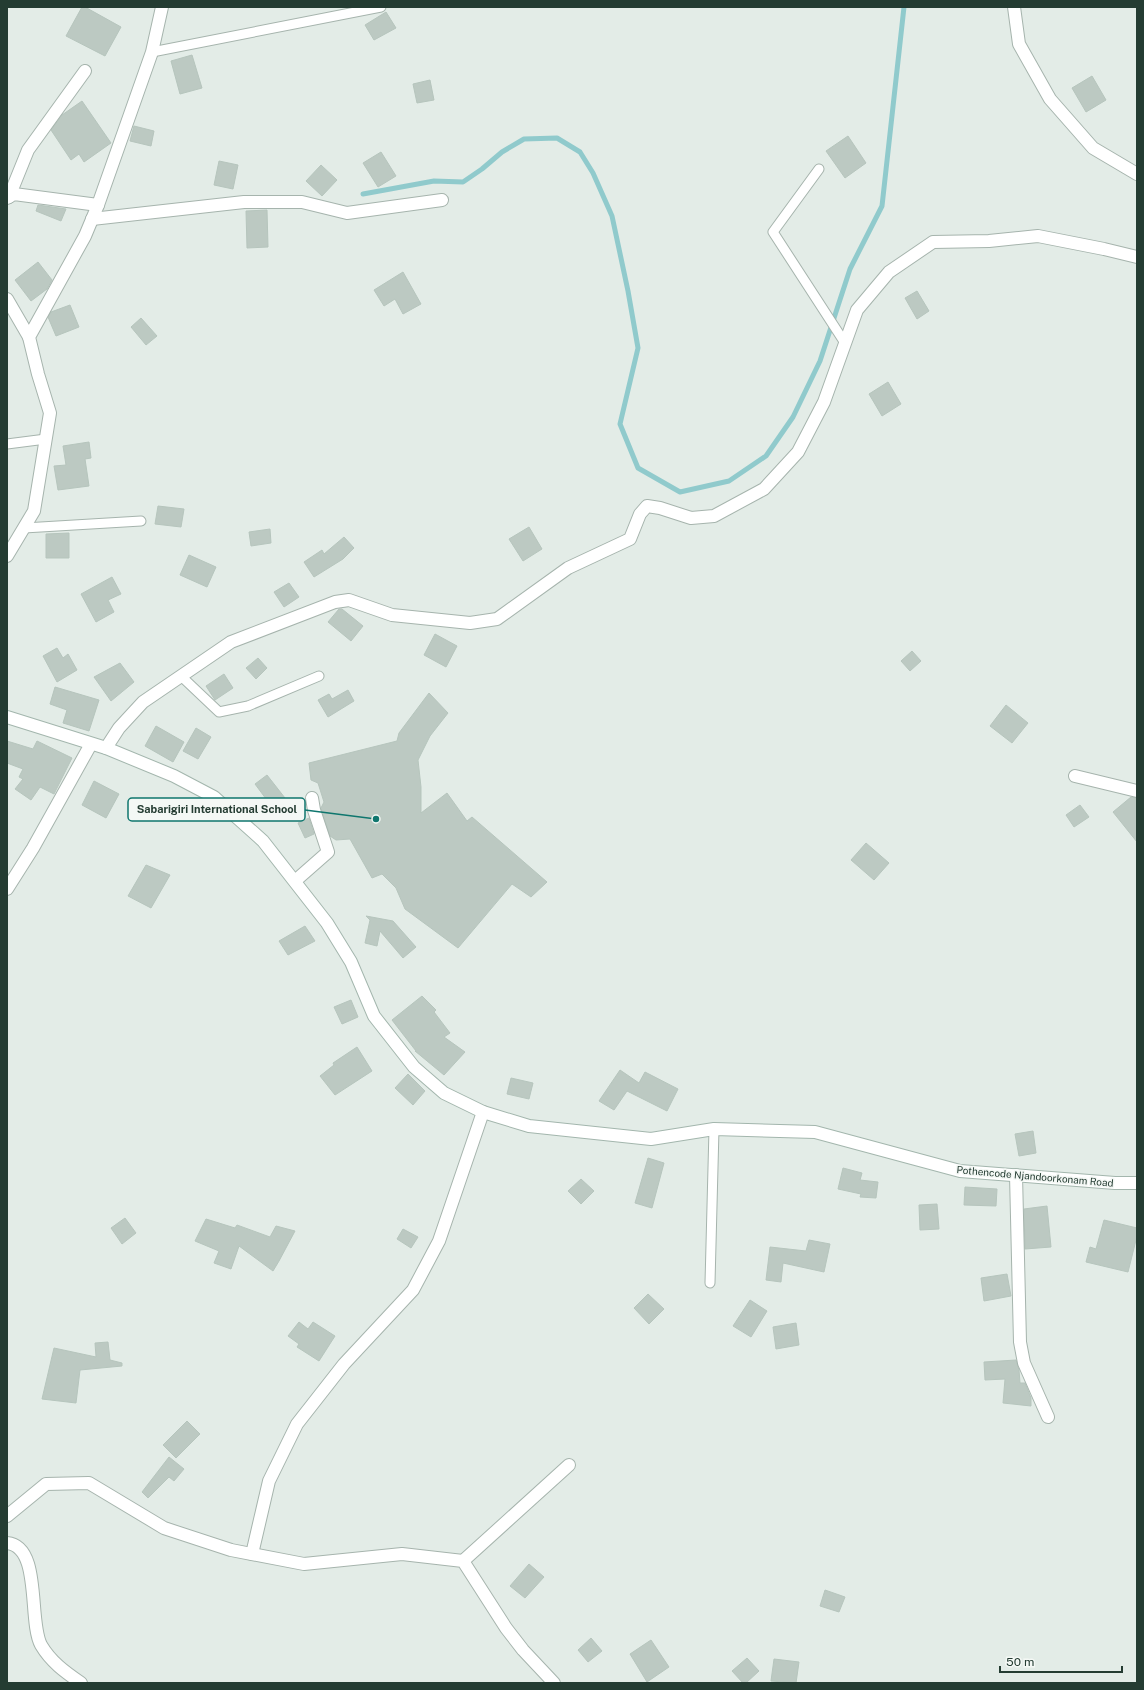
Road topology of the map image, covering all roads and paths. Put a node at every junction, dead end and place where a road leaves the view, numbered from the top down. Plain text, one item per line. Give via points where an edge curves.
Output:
1 (162, 7) edge
2 (381, 7) edge
3 (1014, 7) edge
4 (152, 52) junction
5 (85, 71) dead end
6 (819, 169) dead end
7 (1137, 174) edge
8 (8, 197) edge
9 (442, 200) dead end
10 (98, 205) junction
11 (92, 219) junction
12 (1137, 257) edge
13 (7, 300) edge
14 (29, 337) junction
15 (845, 343) junction
16 (46, 439) junction
17 (7, 444) edge
18 (141, 521) dead end
19 (24, 528) junction
20 (7, 556) edge
21 (181, 676) junction
22 (319, 676) dead end
23 (7, 717) edge
24 (91, 744) junction
25 (106, 748) junction
26 (1075, 776) dead end
27 (1137, 791) edge
28 (312, 798) dead end
29 (295, 881) junction
30 (7, 889) edge
31 (483, 1112) junction
32 (714, 1129) junction
33 (1016, 1175) junction
34 (1137, 1183) edge
35 (710, 1283) dead end
36 (1048, 1417) dead end
37 (569, 1465) dead end
38 (7, 1516) edge
39 (7, 1543) edge
40 (252, 1554) junction
41 (463, 1561) junction
42 (81, 1683) edge
43 (554, 1683) edge

1 - 4 street
2 - 4 lane
3 - 7 street via 1019,44 1050,99 1093,148
4 - 10 street
5 - 8 street via 28,150
6 - 15 lane via 773,232
8 - 10 street via 14,194
9 - 11 street via 347,213 302,202 244,202
10 - 11 street
11 - 14 street
12 - 15 street via 1038,236 989,241 933,242 889,272 857,310
13 - 14 street
14 - 16 street via 50,413
15 - 21 street via 824,402 798,452 764,489 714,516 691,518 647,506 640,514 630,539 568,568 497,620 470,623 392,615 349,600 335,602 231,642
16 - 17 lane
16 - 19 street via 34,511
18 - 19 lane
19 - 20 street
21 - 22 lane via 220,712 248,706
21 - 25 street via 143,702 119,728
23 - 24 street, Pothencode Njandoorkonam Road
24 - 25 street, Pothencode Njandoorkonam Road
24 - 30 street
25 - 29 street, Pothencode Njandoorkonam Road via 174,776 214,796 263,841
26 - 27 street
28 - 29 street via 328,852
29 - 31 street, Pothencode Njandoorkonam Road via 327,923 351,962 374,1016 414,1067 444,1093
31 - 32 street, Pothencode Njandoorkonam Road via 529,1126 651,1139
31 - 40 street via 439,1242 413,1290 344,1364 297,1424 269,1481
32 - 33 street, Pothencode Njandoorkonam Road via 816,1132 960,1171
32 - 35 lane
33 - 34 street, Pothencode Njandoorkonam Road
33 - 36 street via 1020,1342 1024,1363
37 - 41 street
38 - 40 street via 46,1484 89,1483 164,1528 231,1550
39 - 42 street via 13,1543 20,1548 29,1567 40,1644 57,1667
40 - 41 street via 304,1564 402,1554
41 - 43 street via 506,1628

